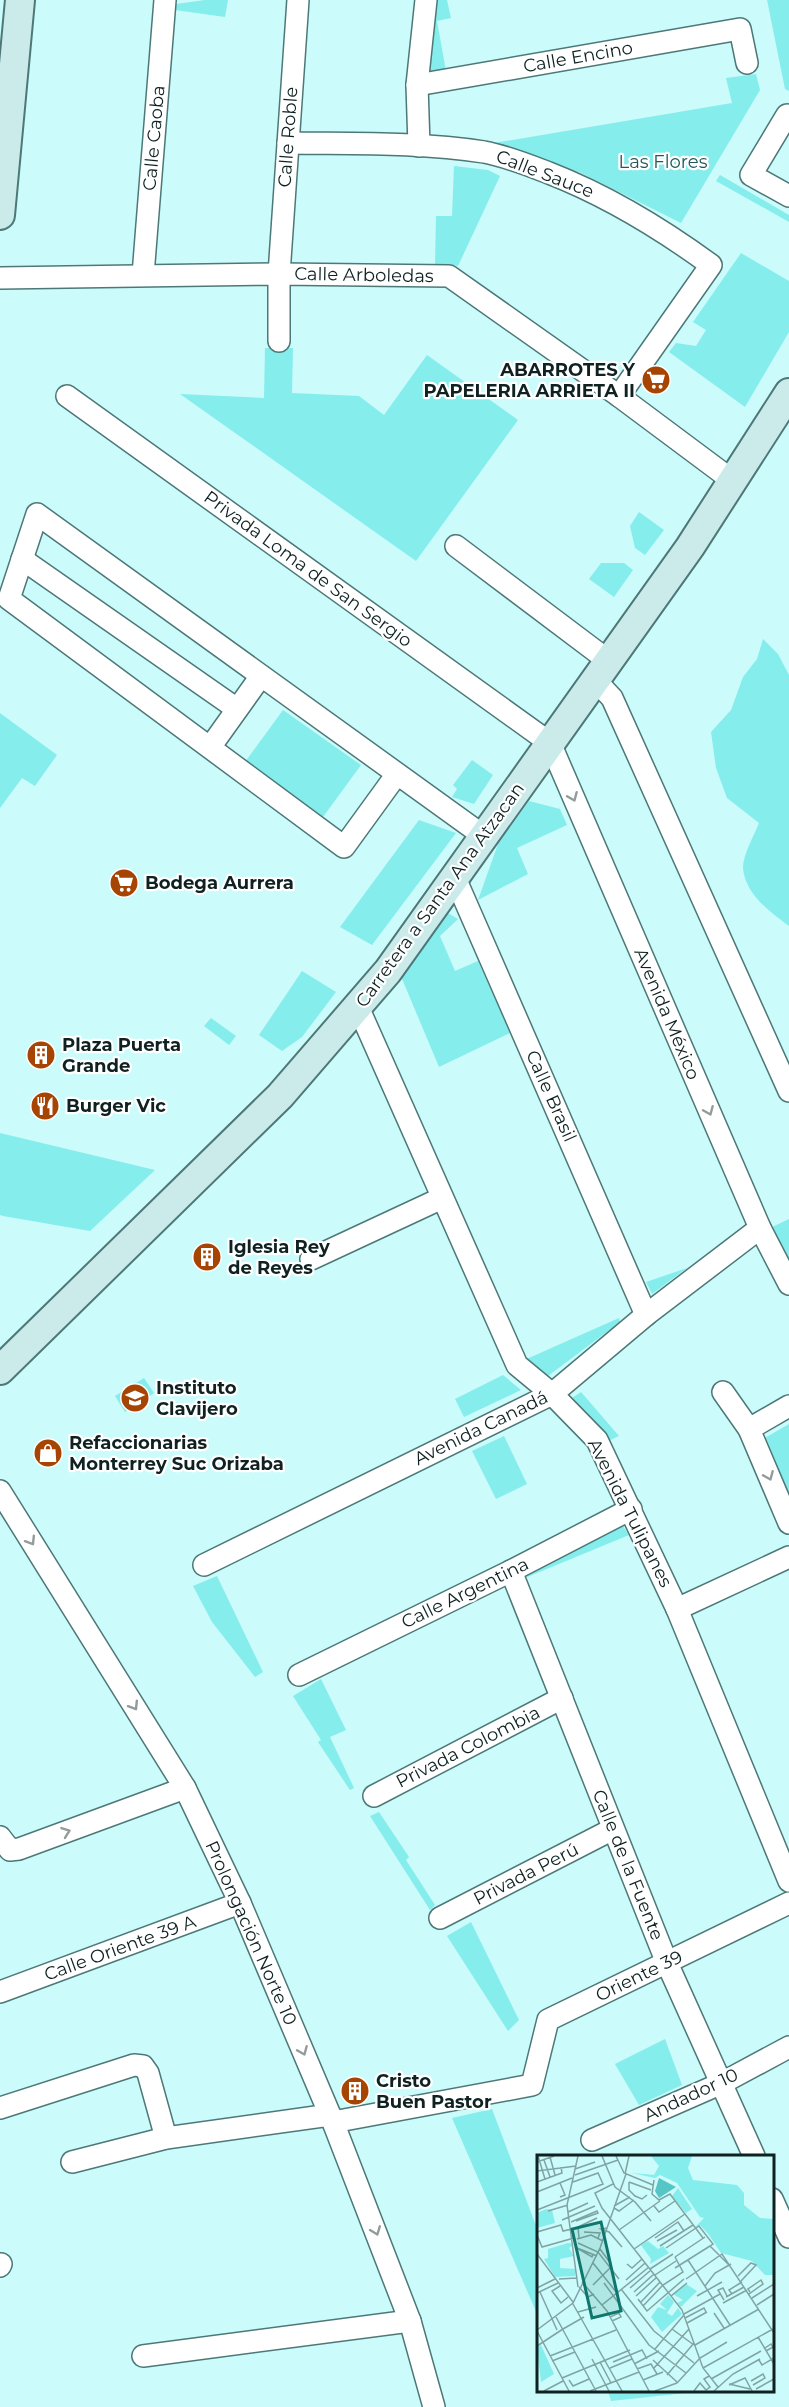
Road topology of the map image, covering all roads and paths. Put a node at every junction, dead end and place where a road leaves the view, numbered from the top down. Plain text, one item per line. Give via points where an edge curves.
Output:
1 (20, 0) edge
2 (165, 0) edge
3 (298, 0) edge
4 (426, 0) edge
5 (747, 63) dead end
6 (417, 85) junction
7 (789, 116) edge
8 (288, 143) junction
9 (419, 146) junction
10 (789, 196) edge
11 (0, 215) edge
12 (279, 274) junction
13 (143, 276) junction
14 (0, 278) edge
15 (279, 341) dead end
16 (789, 393) edge
17 (67, 396) dead end
18 (619, 396) junction
19 (734, 482) junction
20 (456, 546) dead end
21 (22, 559) junction
22 (603, 671) junction
23 (261, 676) junction
24 (237, 709) junction
25 (550, 743) junction
26 (211, 746) junction
27 (397, 774) junction
28 (485, 837) junction
29 (455, 878) junction
30 (358, 1007) junction
31 (789, 1091) edge
32 (442, 1198) junction
33 (760, 1228) junction
34 (311, 1259) dead end
35 (789, 1284) edge
36 (646, 1315) junction
37 (0, 1370) edge
38 (723, 1392) dead end
39 (552, 1394) junction
40 (789, 1406) edge
41 (749, 1429) junction
42 (0, 1491) edge
43 (631, 1509) junction
44 (789, 1523) edge
45 (789, 1557) edge
46 (204, 1564) dead end
47 (511, 1570) junction
48 (677, 1609) junction
49 (299, 1675) dead end
50 (562, 1698) junction
51 (185, 1788) junction
52 (374, 1796) dead end
53 (613, 1829) junction
54 (0, 1837) edge
55 (789, 1881) edge
56 (240, 1903) junction
57 (789, 1903) edge
58 (440, 1918) dead end
59 (667, 1963) junction
60 (0, 1992) edge
61 (789, 2047) edge
62 (722, 2083) junction
63 (0, 2108) edge
64 (332, 2119) junction
65 (166, 2138) junction
66 (592, 2140) dead end
67 (753, 2155) edge
68 (72, 2162) dead end
69 (774, 2203) edge
70 (789, 2237) edge
71 (410, 2321) junction
72 (143, 2356) dead end
73 (434, 2407) edge

1 - 11 street
2 - 13 street, Calle Caoba
3 - 8 street, Calle Roble
4 - 6 street
5 - 6 street, Calle Encino via 740,29
6 - 9 street
7 - 10 street via 750,175
8 - 9 street, Calle Sauce
8 - 12 street, Calle Roble
9 - 18 street, Calle Sauce via 485,152 574,183 618,203 711,265
12 - 13 street, Calle Arboledas
12 - 15 street, Calle Roble
12 - 18 street, Calle Arboledas via 448,276
13 - 14 street, Calle Arboledas
16 - 19 street, Carretera a Santa Ana Atzacan
17 - 25 street, Privada Loma de San Sergio
18 - 19 street, Calle Arboledas
19 - 22 street, Carretera a Santa Ana Atzacan
20 - 22 street
21 - 23 street via 37,514
21 - 24 street
21 - 26 street via 9,599
22 - 25 street, Carretera a Santa Ana Atzacan
22 - 31 street
23 - 24 street
23 - 27 street
24 - 26 street
25 - 28 street, Carretera a Santa Ana Atzacan
25 -> 33 street, Avenida México
26 - 27 street via 344,847
27 - 28 street
28 - 29 street, Carretera a Santa Ana Atzacan
29 - 30 street, Carretera a Santa Ana Atzacan
29 - 36 street, Calle Brasil
30 - 32 street, Avenida Tulipanes
30 - 37 street, Carretera a Santa Ana Atzacan via 280,1096
32 - 34 street
32 - 39 street, Avenida Tulipanes via 517,1365
33 - 35 street, Avenida México
33 - 36 street, Avenida Canadá
36 - 39 street, Avenida Canadá
38 - 41 street
39 - 43 street, Avenida Tulipanes via 597,1440
39 - 46 street, Avenida Canadá
40 - 41 street
41 -> 44 street
42 -> 51 street, Prolongación Norte 10
43 - 47 street, Calle Argentina
43 - 48 street, Avenida Tulipanes
45 - 48 street
47 - 49 street, Calle Argentina
47 - 50 street, Calle de la Fuente
48 - 55 street, Avenida Tulipanes
50 - 52 street, Privada Colombia
50 - 53 street, Calle de la Fuente
54 -> 51 street via 10,1850 19,1849
51 - 56 street, Prolongación Norte 10
53 - 58 street, Privada Perú
53 - 59 street, Calle de la Fuente
56 - 60 street, Calle Oriente 39 A
56 -> 64 street, Prolongación Norte 10
57 - 59 street, Oriente 39
59 - 62 street, Calle de la Fuente
59 - 64 street, Oriente 39 via 548,2020 532,2085
61 - 62 street, Andador 10
62 - 66 street, Andador 10
62 - 67 street, Calle de la Fuente
63 - 65 street via 134,2065 143,2066
64 - 65 street
64 -> 71 street, Prolongación Norte 10
65 - 68 street
69 - 70 street
71 - 72 street
71 - 73 street, Prolongación Norte 10

